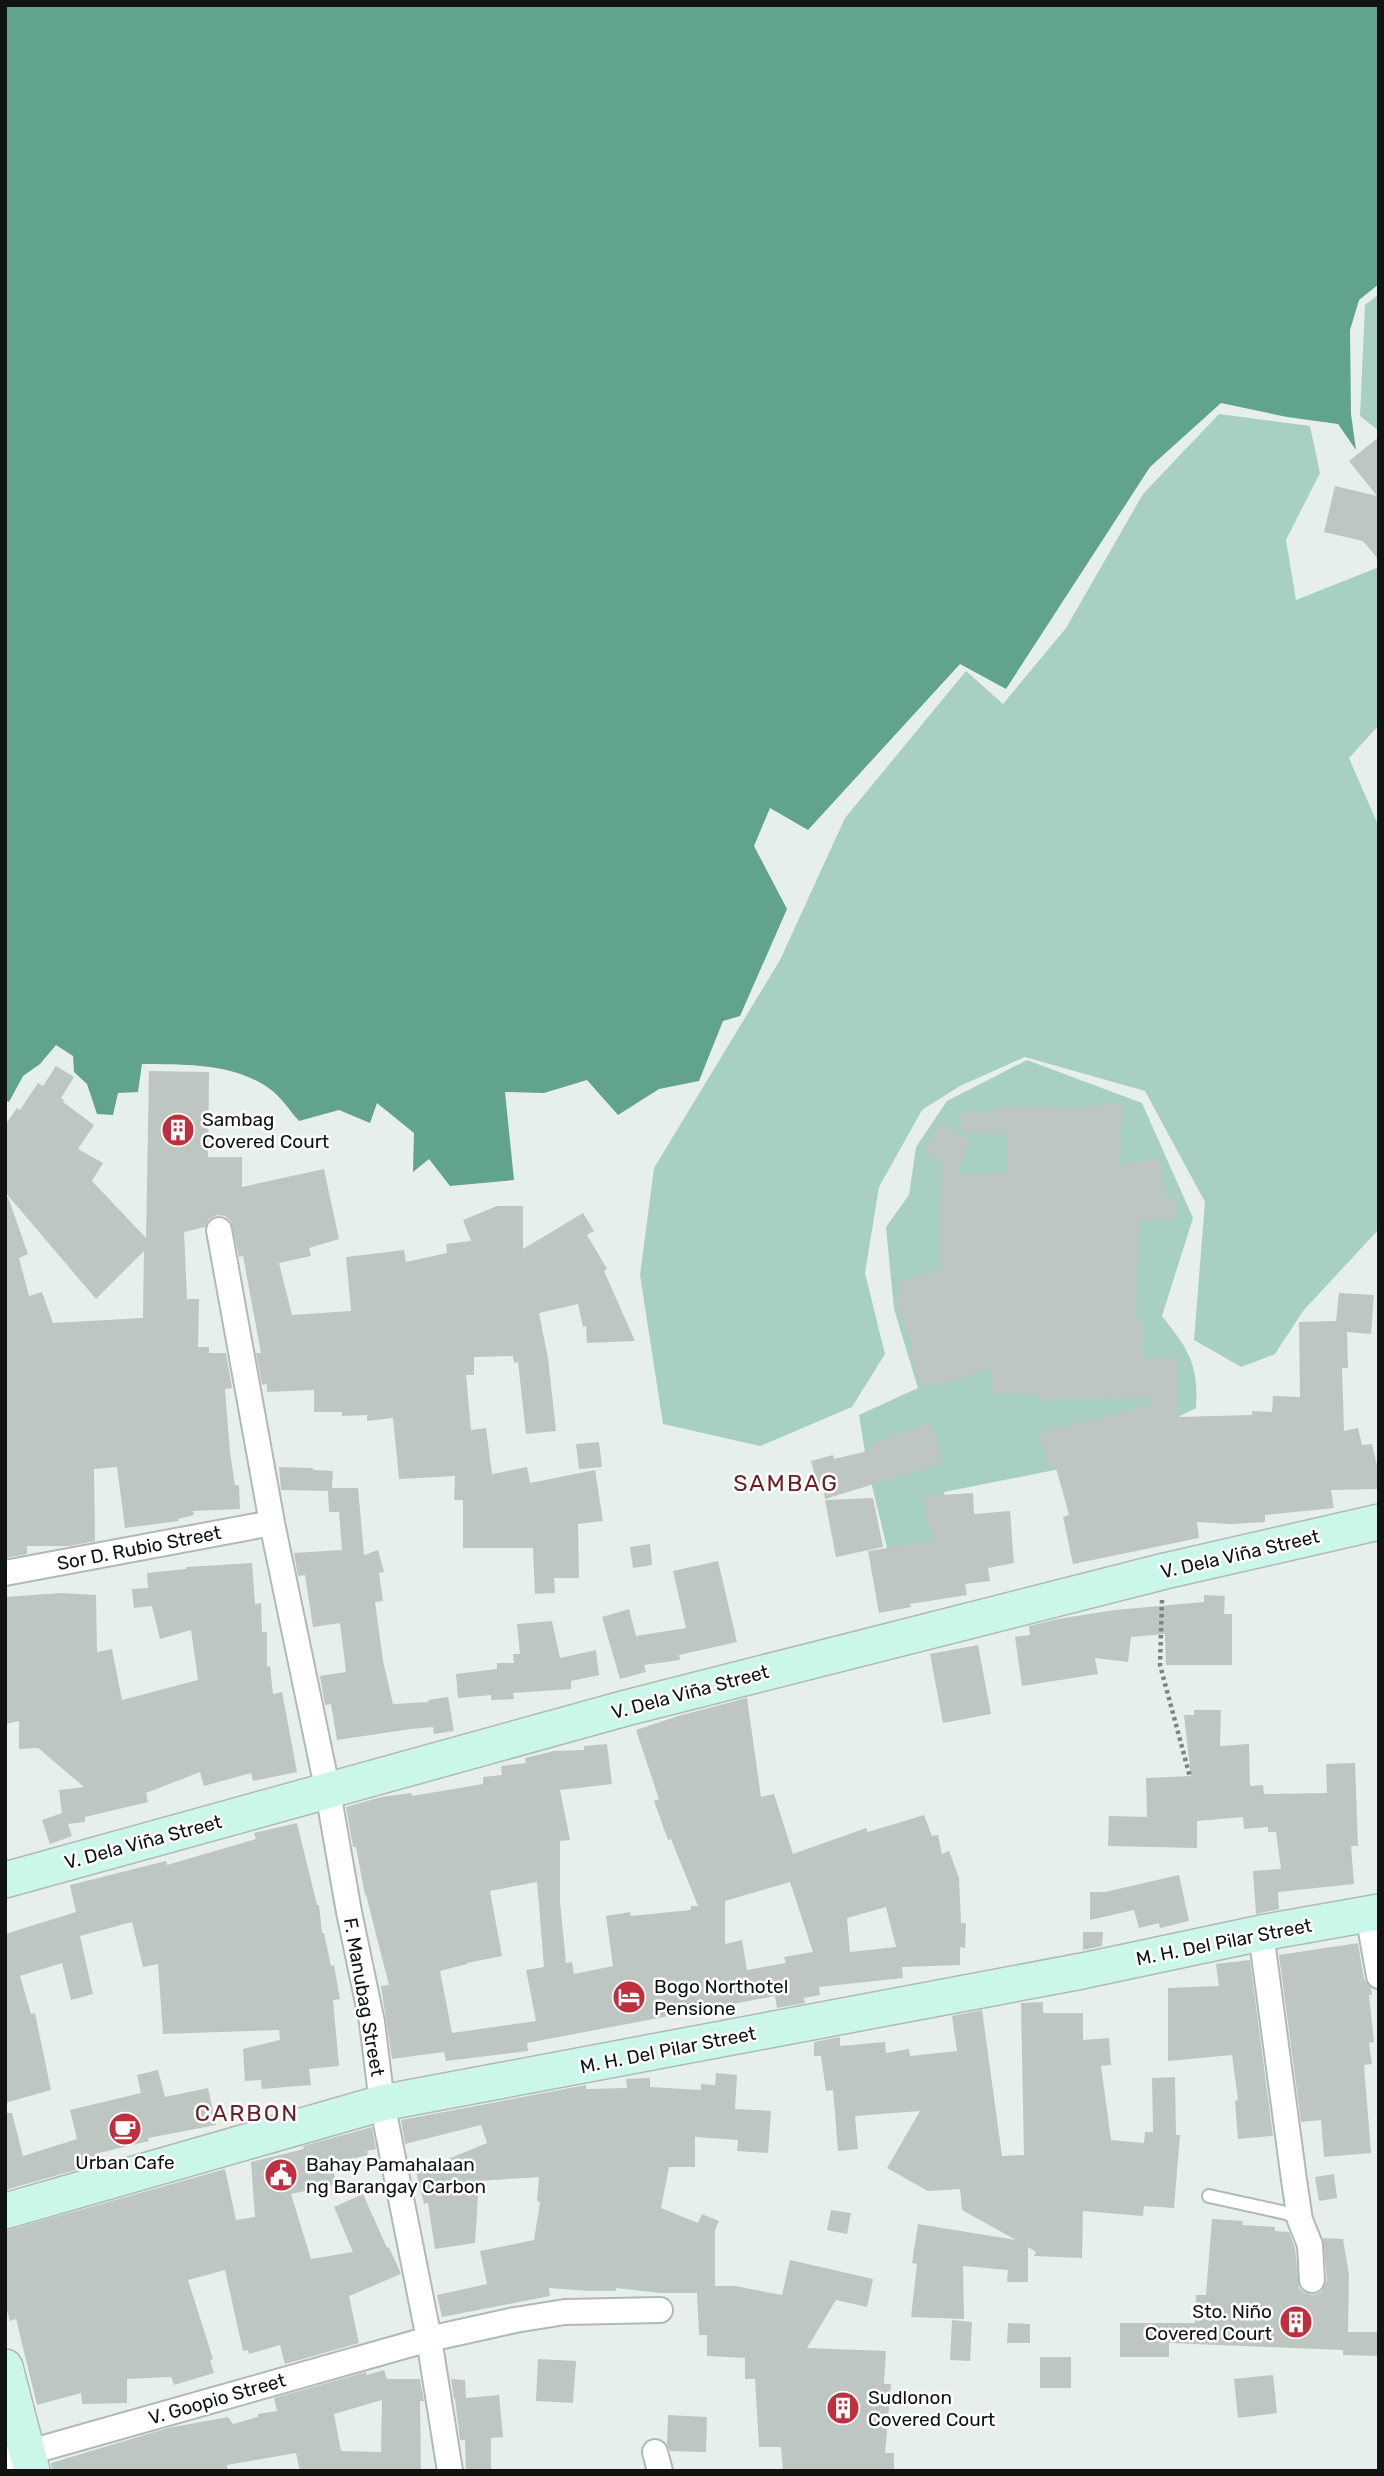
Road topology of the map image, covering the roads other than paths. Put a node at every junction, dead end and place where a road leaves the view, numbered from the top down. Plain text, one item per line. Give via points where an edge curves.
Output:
1 (219, 1230) dead end
2 (1379, 1522) edge
3 (272, 1523) junction
4 (5, 1573) edge
5 (328, 1792) junction
6 (5, 1880) edge
7 (1374, 1913) edge
8 (1261, 1933) junction
9 (1379, 1976) edge
10 (382, 2103) junction
11 (1209, 2196) dead end
12 (5, 2211) edge
13 (1300, 2220) junction
14 (1312, 2280) dead end
15 (660, 2310) dead end
16 (429, 2339) junction
17 (5, 2367) edge
18 (21, 2461) edge
19 (450, 2471) edge

1 - 3 street, F. Manubag Street
2 - 5 street, V. Dela Viña Street via 626,1707
3 - 4 street, Sor D. Rubio Street
3 - 5 street, F. Manubag Street
5 - 6 street, V. Dela Viña Street
5 - 10 street, F. Manubag Street via 372,2022
7 - 8 street, M. H. Del Pilar Street
7 - 9 street
8 - 10 street, M. H. Del Pilar Street
8 - 13 street
10 - 12 street, M. H. Del Pilar Street
10 - 16 street, F. Manubag Street
11 - 13 lane
13 - 14 street via 1310,2245
15 - 16 street, V. Goopio Street via 565,2312
16 - 18 street, V. Goopio Street
16 - 19 street, F. Manubag Street
17 - 18 street

